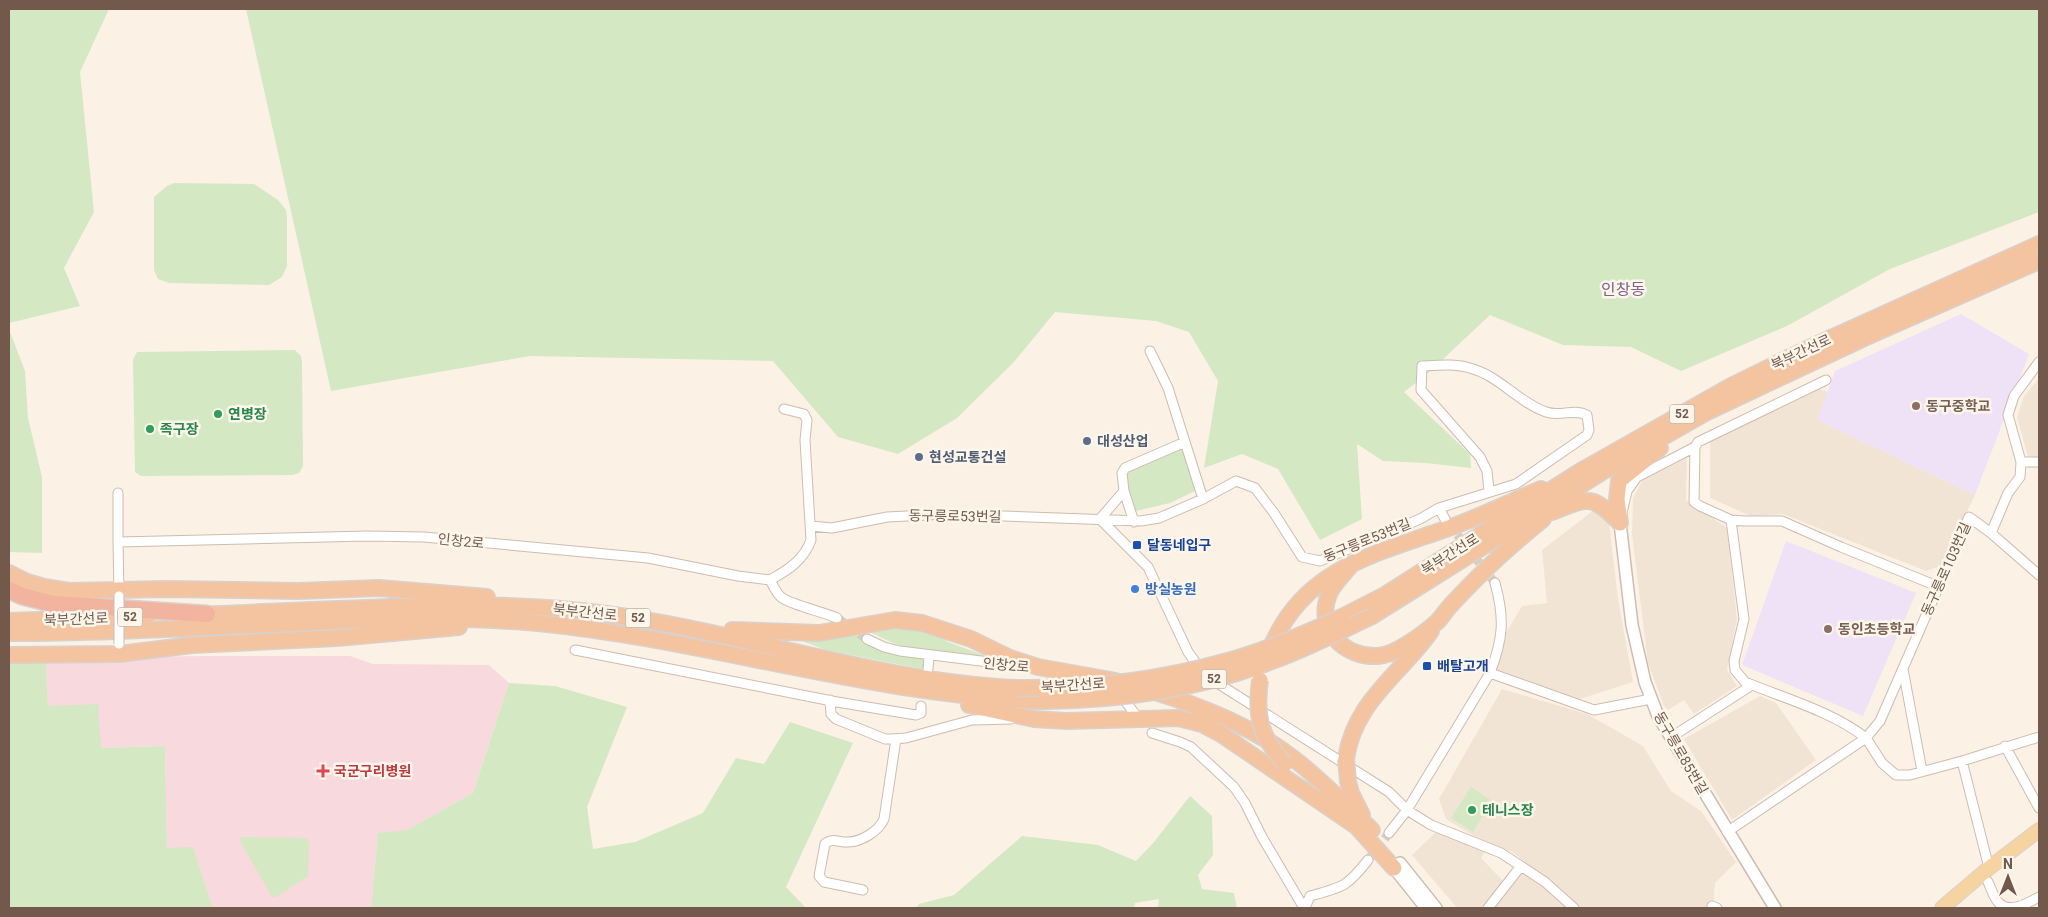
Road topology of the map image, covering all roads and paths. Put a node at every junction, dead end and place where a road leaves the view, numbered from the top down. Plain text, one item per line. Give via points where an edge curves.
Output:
1 (2039, 244) edge
2 (2039, 261) edge
3 (1150, 351) dead end
4 (2039, 362) edge
5 (1826, 380) dead end
6 (1718, 406) junction
7 (784, 409) dead end
8 (1185, 442) junction
9 (1665, 444) junction
10 (1695, 447) junction
11 (2021, 462) junction
12 (2039, 462) edge
13 (1579, 472) junction
14 (1124, 491) junction
15 (1489, 491) junction
16 (118, 493) dead end
17 (1202, 499) junction
18 (1439, 508) junction
19 (1552, 512) junction
20 (1445, 518) tunnel mouth
21 (1100, 519) junction
22 (1731, 520) junction
23 (1130, 522) junction
24 (1620, 523) junction
25 (811, 526) junction
26 (1991, 533) junction
27 (1121, 539) junction
28 (118, 542) junction
29 (1352, 564) junction
30 (9, 573) edge
31 (2039, 574) edge
32 (770, 580) junction
33 (1495, 583) tunnel mouth
34 (1937, 586) junction
35 (9, 590) edge
36 (118, 593) junction
37 (555, 608) junction
38 (207, 614) junction
39 (837, 618) tunnel mouth
40 (9, 621) edge
41 (1438, 622) junction
42 (535, 623) junction
43 (693, 628) junction
44 (9, 633) edge
45 (867, 640) tunnel mouth
46 (119, 649) junction
47 (576, 650) dead end
48 (9, 655) edge
49 (929, 656) junction
50 (1038, 667) junction
51 (928, 668) dead end
52 (1903, 669) junction
53 (1490, 673) junction
54 (828, 674) junction
55 (1752, 685) junction
56 (1651, 699) junction
57 (830, 700) junction
58 (921, 706) dead end
59 (1135, 714) dead end
60 (1031, 719) junction
61 (1152, 733) dead end
62 (2039, 737) edge
63 (1670, 738) junction
64 (1866, 738) junction
65 (896, 739) junction
66 (2005, 746) junction
67 (1962, 761) junction
68 (1922, 771) junction
69 (2039, 808) edge
70 (1407, 810) junction
71 (1356, 826) junction
72 (1372, 830) junction
73 (2039, 830) edge
74 (1727, 832) junction
75 (1389, 833) tunnel mouth
76 (2039, 838) edge
77 (1368, 860) tunnel mouth
78 (1397, 866) junction
79 (1521, 866) junction
80 (1988, 875) junction
81 (863, 890) dead end
82 (2039, 897) edge
83 (2024, 907) edge
84 (1304, 908) edge
85 (1426, 908) edge
86 (1436, 908) edge
87 (1488, 908) edge
88 (1574, 908) edge
89 (1774, 908) edge
90 (1942, 908) edge
91 (1955, 908) edge

1 - 13 highway, 북부간선로 / 52 via 1740,382
2 - 6 highway, 북부간선로 / 52
3 - 8 street via 1168,388
4 - 11 street via 2014,396 2008,415
5 - 10 street via 1708,436
6 - 9 highway
6 - 54 highway, 북부간선로 / 52, bridge via 1602,472 1372,616 1257,667 1211,680 1106,698 1045,701 947,695
7 - 25 street via 807,417 804,440
8 - 14 street via 1125,468 1122,473
8 - 17 street
9 - 19 highway
9 - 24 highway via 1619,481
10 - 22 street via 1694,502
10 - 24 street via 1637,477 1627,491
11 - 12 street
11 - 26 street via 2020,477 2008,493
13 - 29 highway via 1479,517
13 - 43 highway, 북부간선로 / 52, bridge via 1383,596 1342,617 1229,661 1155,678 1062,689 952,683 878,670
14 - 21 street
14 - 23 street
15 - 15 street, 동구릉로53번길 via 1516,484 1587,435 1587,415 1580,411 1557,415 1534,407 1473,368 1422,366 1422,390 1480,457 1487,471
15 - 18 street, 동구릉로53번길
16 - 28 street
17 - 18 street, 동구릉로53번길 via 1236,481 1255,488 1302,558 1320,560
17 - 23 street, 동구릉로53번길 via 1159,518
18 - 20 street
19 - 24 highway via 1593,500
19 - 41 highway via 1477,578
21 - 23 street, 동구릉로53번길
21 - 25 street, 동구릉로53번길 via 906,515 832,528
21 - 27 street
22 - 34 street via 1782,521
22 - 55 street via 1744,619 1734,661 1735,670 1740,678
23 - 27 street via 1119,526
24 - 56 street, 동구릉로85번길 via 1632,625
25 - 32 street via 807,552
26 - 31 street
26 - 34 street, 동구릉로103번길 via 1969,517
27 - 70 street via 1148,567 1188,652 1204,673 1216,684 1389,792
28 - 32 street, 인창2로 via 424,537 648,558
28 - 36 street
29 - 41 highway via 1333,587 1326,608 1329,631 1344,648 1360,655 1387,655
29 - 71 highway, bridge via 1315,585 1278,632 1260,680 1257,704 1262,728 1274,753
30 - 36 highway via 56,590
32 - 39 street via 780,596 790,603
33 - 53 street via 1502,620 1499,649
34 - 52 street, 동구릉로103번길
35 - 38 highway via 54,604
36 - 37 highway via 379,588 502,598
36 - 46 street, bridge
37 - 38 highway, 북부간선로 / 52 via 497,605
37 - 43 highway, 북부간선로 / 52
38 - 40 highway, 북부간선로 / 52
41 - 72 highway, bridge via 1418,649 1373,697 1354,726 1346,759 1348,781 1357,806
42 - 44 highway, 북부간선로 / 52 via 398,618
42 - 46 highway via 338,638
42 - 54 highway, 북부간선로 / 52 via 634,636
43 - 50 highway via 819,633 895,620 922,622
45 - 49 street, 인창2로 via 891,649
46 - 48 highway
47 - 57 street
49 - 50 street, 인창2로
49 - 51 street
50 - 59 street, 인창2로 via 1051,675 1106,690 1126,702
50 - 72 highway via 1130,684 1186,701 1242,727 1289,755
52 - 64 street, 동구릉로103번길 via 1880,720
52 - 68 street
53 - 56 street via 1594,710
53 - 70 street
54 - 60 highway
55 - 63 street
55 - 64 street via 1851,726
56 - 63 street, 동구릉로85번길
57 - 58 street via 916,715 920,714
57 - 65 street via 831,714 836,719 886,739
60 - 65 street via 972,720
60 - 71 highway via 1190,720 1221,734
61 - 84 street via 1191,747 1234,787
62 - 66 street
63 - 74 street, 동구릉로85번길
64 - 68 street via 1882,763 1896,775
64 - 74 street, 동구릉로103번길
65 - 81 street via 881,825 861,839 832,840 825,844 820,880
66 - 67 street
66 - 69 street
67 - 68 street
67 - 80 street
70 - 75 street
70 - 79 street via 1431,825 1501,853
71 - 78 highway
72 - 78 highway
73 - 80 main road
74 - 89 street, 동구릉로85번길
76 - 80 main road
77 - 84 street via 1353,879 1338,888 1310,896
78 - 85 street
78 - 86 street
79 - 87 street
79 - 88 street
80 - 83 street via 1998,903 2008,908
80 - 90 main road
80 - 91 main road
82 - 83 street

